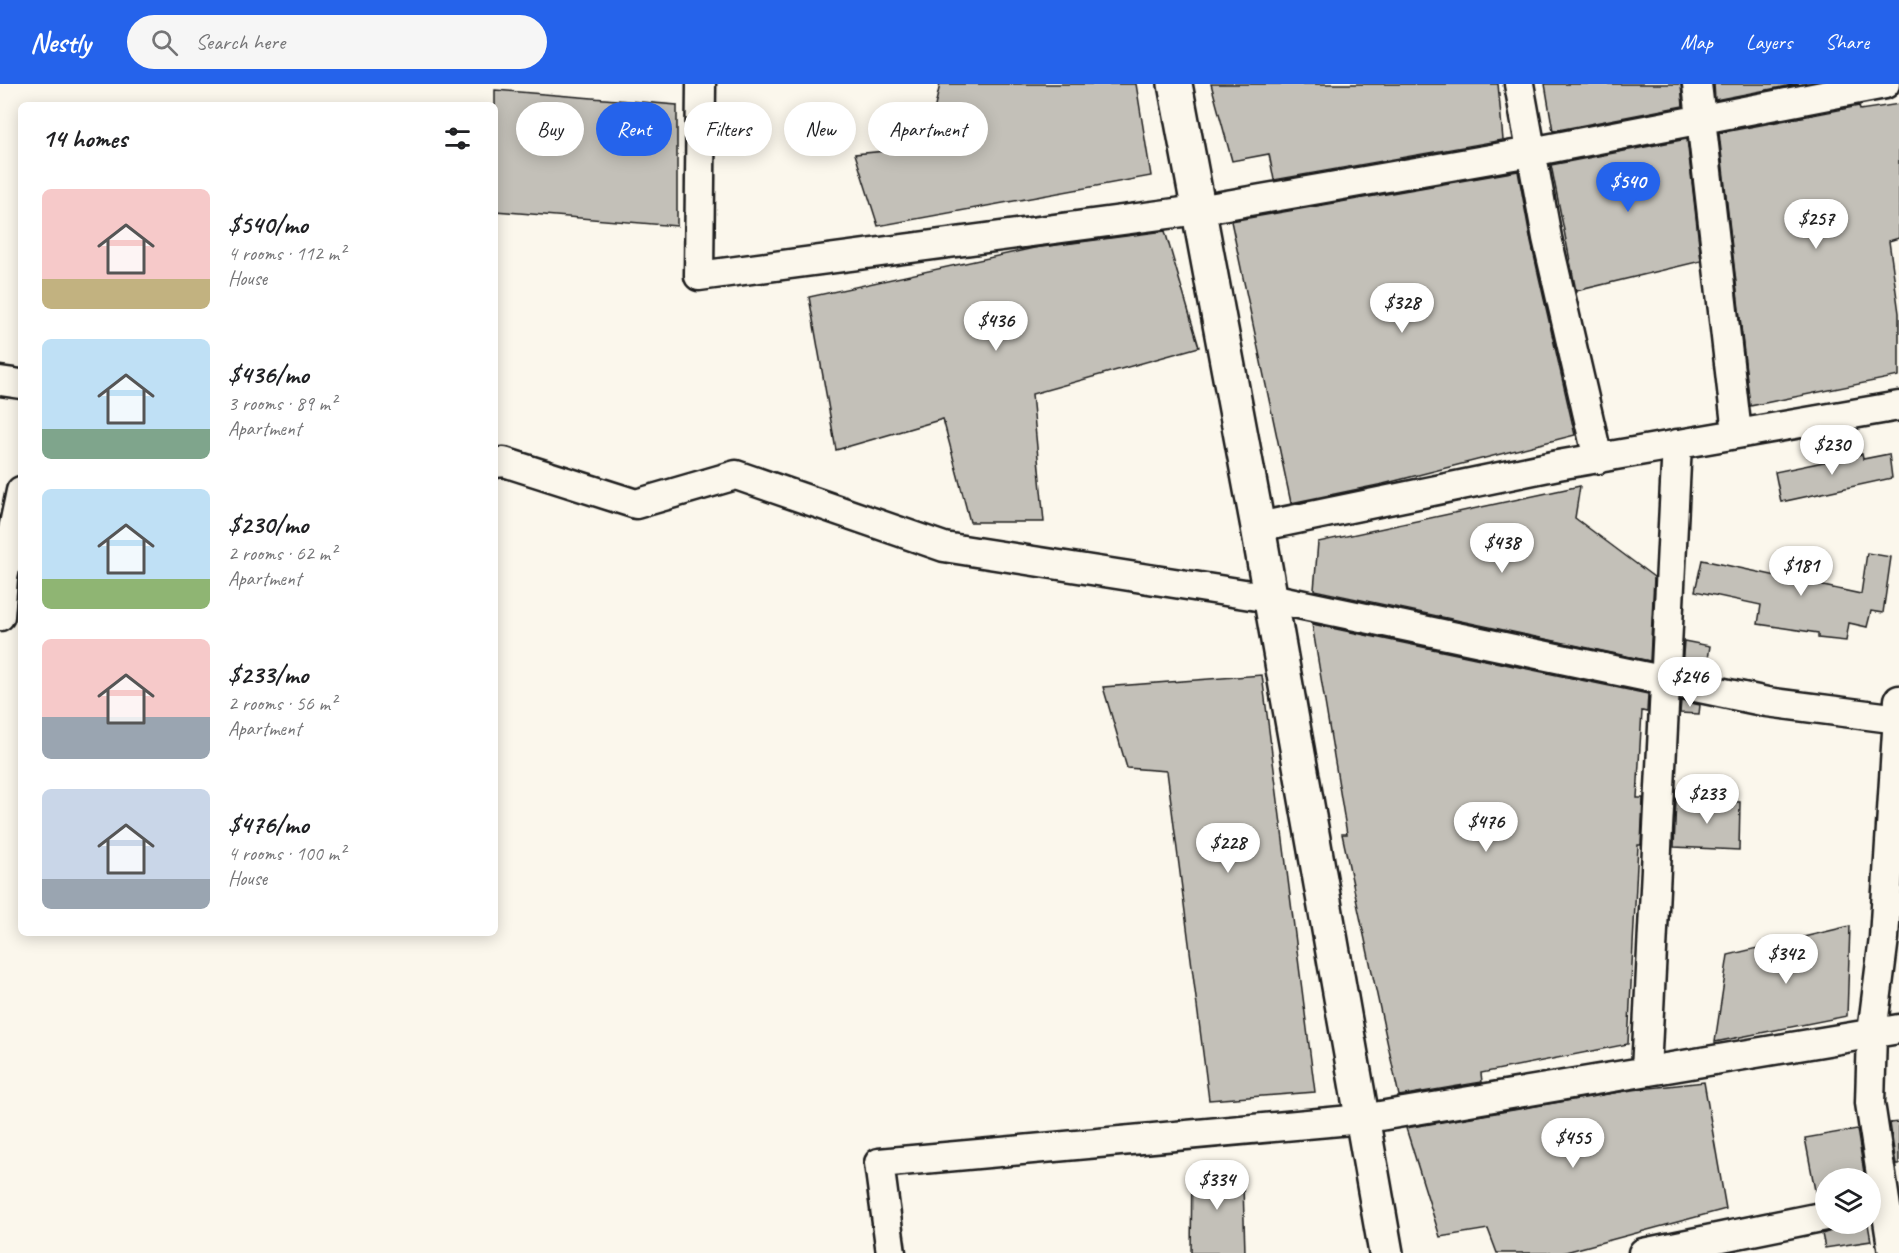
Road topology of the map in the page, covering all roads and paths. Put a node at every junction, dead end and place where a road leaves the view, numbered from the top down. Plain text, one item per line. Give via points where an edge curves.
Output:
1 (701, 84) edge
2 (1175, 84) edge
3 (1519, 84) edge
4 (1697, 84) edge
5 (1886, 84) edge
6 (1701, 119) junction
7 (1531, 152) junction
8 (1198, 210) junction
9 (0, 381) edge
10 (18, 384) edge
11 (1899, 406) edge
12 (1737, 433) junction
13 (1677, 444) junction
14 (1598, 459) junction
15 (498, 463) edge
16 (18, 511) edge
17 (1258, 527) junction
18 (8, 578) edge
19 (1270, 598) junction
20 (0, 616) edge
21 (1666, 681) junction
22 (1898, 712) edge
23 (1885, 1031) edge
24 (1646, 1071) junction
25 (1362, 1119) junction
26 (1885, 1201) edge
27 (1815, 1218) edge
28 (891, 1253) edge
29 (1386, 1253) edge
30 (1643, 1253) edge
31 (1893, 1253) edge

1 - 8 street via 699,276
2 - 8 street
3 - 7 street
4 - 6 street
5 - 6 street
6 - 7 street
6 - 12 street
7 - 8 street
7 - 14 street
8 - 17 street
9 - 10 street
11 - 12 street
12 - 13 street
13 - 14 street
13 - 21 street
14 - 17 street
15 - 19 street via 636,504 736,475 944,547
16 - 18 street
17 - 19 street
18 - 20 street
19 - 21 street
19 - 25 street
21 - 22 street via 1767,702
21 - 24 street
22 - 23 street via 1884,938
23 - 24 street
23 - 26 street via 1870,1103
24 - 25 street
25 - 28 street via 879,1163
25 - 29 street
26 - 31 street
27 - 30 street

